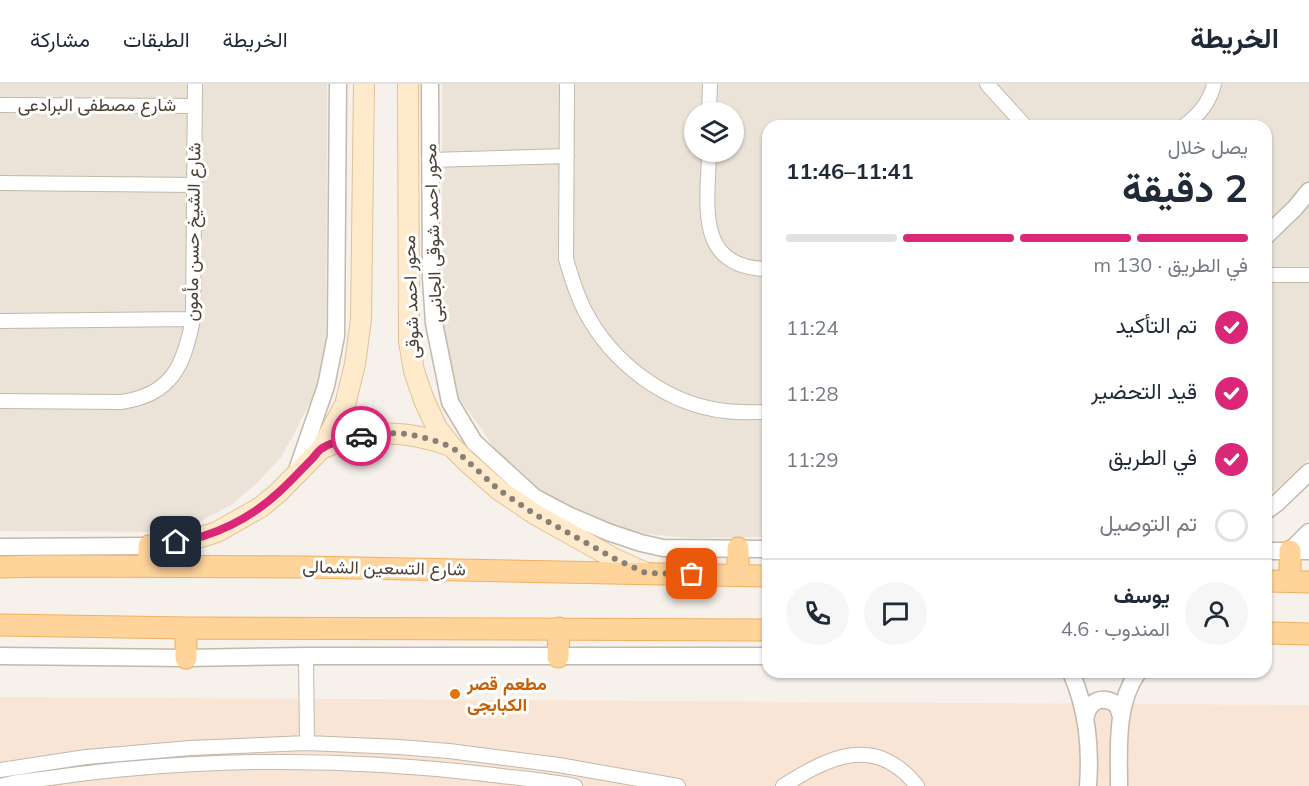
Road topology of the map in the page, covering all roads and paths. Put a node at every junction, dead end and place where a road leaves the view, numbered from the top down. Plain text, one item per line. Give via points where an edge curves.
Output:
1 (195, 84) edge
2 (338, 84) edge
3 (364, 84) edge
4 (408, 84) edge
5 (430, 84) edge
6 (567, 84) edge
7 (710, 84) edge
8 (987, 84) edge
9 (1214, 84) edge
10 (709, 102) edge
11 (0, 105) edge
12 (195, 106) junction
13 (1020, 120) edge
14 (1191, 120) edge
15 (567, 156) junction
16 (429, 160) junction
17 (709, 162) edge
18 (0, 183) edge
19 (195, 185) junction
20 (1309, 191) edge
21 (1272, 230) edge
22 (762, 268) edge
23 (1272, 275) edge
24 (1309, 275) edge
25 (193, 319) junction
26 (0, 321) edge
27 (0, 401) edge
28 (762, 411) edge
29 (452, 447) junction
30 (321, 449) junction
31 (1309, 472) edge
32 (296, 475) junction
33 (1272, 507) edge
34 (1309, 532) edge
35 (0, 547) edge
36 (738, 549) junction
37 (762, 549) edge
38 (1272, 550) edge
39 (1300, 551) edge
40 (149, 556) junction
41 (0, 567) edge
42 (646, 573) junction
43 (738, 575) junction
44 (762, 576) edge
45 (1272, 581) edge
46 (1299, 581) edge
47 (0, 625) edge
48 (186, 628) junction
49 (559, 628) junction
50 (762, 630) edge
51 (1272, 633) edge
52 (1309, 634) edge
53 (0, 656) edge
54 (306, 656) junction
55 (558, 657) junction
56 (762, 657) edge
57 (186, 658) junction
58 (1073, 678) edge
59 (1135, 678) edge
60 (1086, 716) junction
61 (1121, 716) junction
62 (307, 743) junction
63 (190, 748) junction
64 (191, 764) junction
65 (0, 770) edge
66 (0, 786) edge
67 (575, 786) edge
68 (678, 786) edge
69 (783, 786) edge
70 (917, 786) edge
71 (1088, 786) edge
72 (1119, 786) edge

1 - 12 street, شارع الشيخ حسن مأمون
2 - 32 street via 336,336 326,386
3 - 30 main road via 361,319 345,405
4 - 29 main road, محور احمد شوقى via 409,341 424,400 437,428
5 - 16 street, محور احمد شوقى الجانبى
6 - 15 street
7 - 10 street
8 - 13 street
9 - 14 street via 1208,101
11 - 12 street, شارع مصطفى البرادعى
12 - 19 street, شارع الشيخ حسن مأمون
15 - 16 street
15 - 28 street via 566,258 573,285 595,329 620,358 665,392 726,411
16 - 36 street, محور احمد شوقى الجانبى via 434,324 450,402 474,442 534,497 608,532 663,548
17 - 22 street via 708,223 716,246 739,264
18 - 19 street
19 - 25 street, شارع الشيخ حسن مأمون
20 - 21 street
23 - 24 street
25 - 26 street
25 - 27 street, شارع الشيخ حسن مأمون via 180,363 170,380 154,393 121,402
29 - 30 main road via 408,434 386,433 342,440
29 - 42 main road, محور احمد شوقى via 499,490 536,515
30 - 32 main road
31 - 33 street
32 - 40 main road via 261,507 217,532
34 - 39 street
35 - 40 street
36 - 37 street, محور احمد شوقى الجانبى
36 - 43 main road
38 - 39 street
39 - 46 main road
40 - 41 main road, شارع التسعين الشمالى
40 - 42 main road, شارع التسعين الشمالى via 306,567
42 - 43 main road, شارع التسعين الشمالى
43 - 44 main road, شارع التسعين الشمالى
45 - 46 main road
47 - 48 main road
48 - 49 main road
48 - 57 main road
49 - 50 main road
49 - 55 main road
51 - 52 main road
53 - 57 street
54 - 55 street
54 - 57 street
54 - 62 street
55 - 56 street
58 - 60 street
59 - 61 street
60 - 61 street via 1090,705 1107,699 1117,705
60 - 71 street
61 - 72 street
62 - 63 street
62 - 68 street via 449,751
63 - 64 street
63 - 65 street
64 - 66 street
64 - 67 street via 352,763
69 - 70 street via 831,759 859,755 888,761

